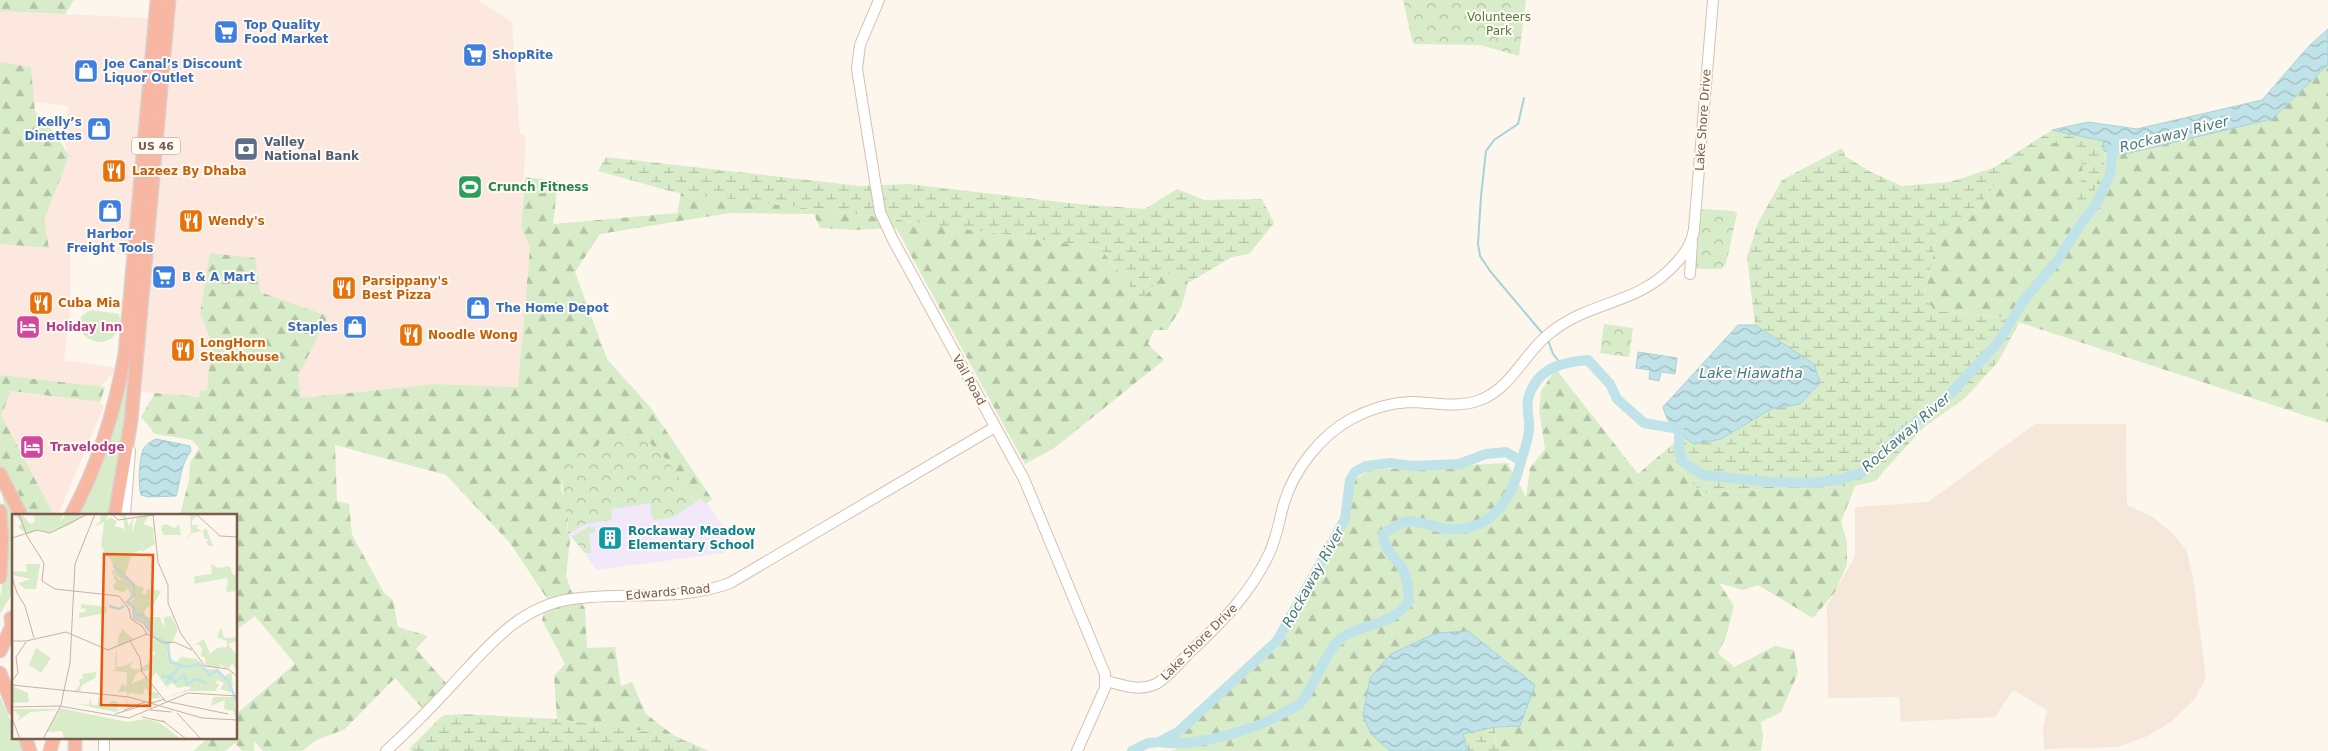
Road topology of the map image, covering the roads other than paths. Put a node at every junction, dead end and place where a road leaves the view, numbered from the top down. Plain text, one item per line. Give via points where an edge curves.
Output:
1 (158, 0) edge
2 (169, 0) edge
3 (879, 0) edge
4 (1713, 0) edge
5 (1692, 240) junction
6 (1690, 274) dead end
7 (135, 308) junction
8 (131, 422) junction
9 (995, 427) junction
10 (0, 474) edge
11 (0, 511) edge
12 (20, 514) edge
13 (71, 514) edge
14 (115, 514) edge
15 (125, 514) edge
16 (0, 577) edge
17 (12, 615) edge
18 (0, 637) edge
19 (0, 651) edge
20 (1, 676) edge
21 (1106, 681) junction
22 (12, 704) edge
23 (25, 738) edge
24 (48, 738) edge
25 (54, 738) edge
26 (75, 738) edge
27 (104, 738) edge
28 (30, 751) edge
29 (46, 751) edge
30 (50, 751) edge
31 (75, 751) edge
32 (104, 751) edge
33 (386, 751) edge
34 (1077, 751) edge

1 - 7 highway, US 46
2 - 7 highway, US 46
3 - 9 street, Vail Road via 860,45 857,69 880,212
4 - 5 street, Lake Shore Drive
5 - 6 street, Lake Shore Drive
5 - 21 street, Lake Shore Drive via 1668,272 1648,287 1577,316 1546,336 1507,382 1480,400 1450,405 1409,402 1387,405 1340,426 1313,451 1296,476 1284,502 1268,555 1232,612 1156,684 1134,688
7 - 8 highway, US 46
7 - 13 highway, US 46 via 112,412 97,460
8 - 14 highway, US 46
8 - 15 street
9 - 21 street, Vail Road via 1024,479
9 - 33 street, Edwards Road via 730,583 696,592 572,598 532,612 495,638
10 - 12 highway
11 - 16 highway
17 - 18 highway
17 - 19 highway via 12,626
20 - 22 highway
21 - 34 street
23 - 28 highway
24 - 29 highway
25 - 30 highway
26 - 31 highway
27 - 32 street

